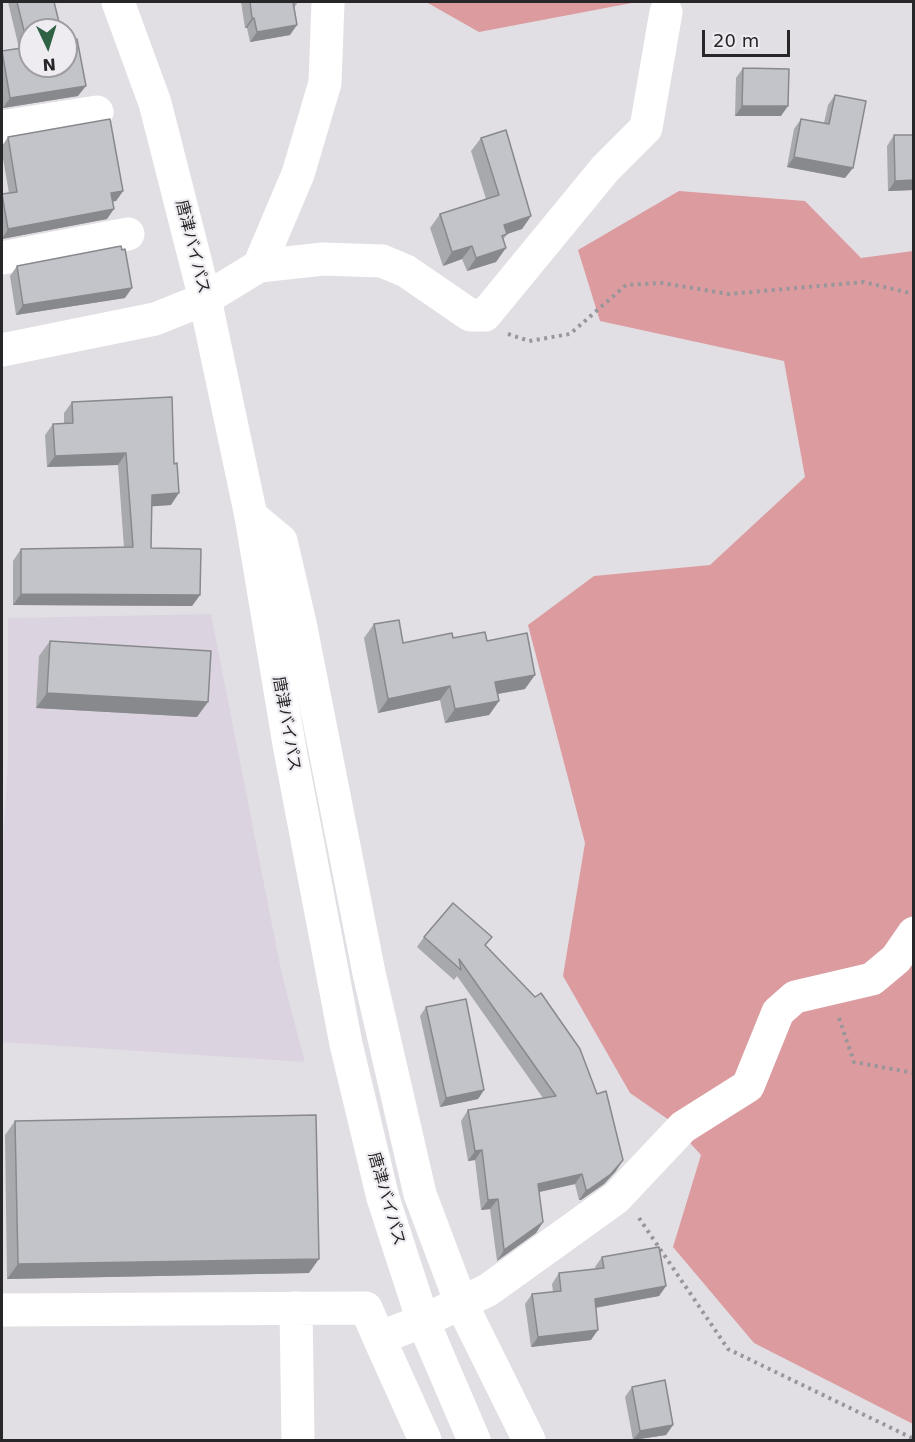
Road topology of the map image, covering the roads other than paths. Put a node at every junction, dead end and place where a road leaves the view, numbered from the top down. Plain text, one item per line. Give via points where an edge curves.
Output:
1 (118, 2) edge
2 (328, 2) edge
3 (666, 12) dead end
4 (97, 112) dead end
5 (2, 127) edge
6 (128, 234) dead end
7 (2, 258) edge
8 (259, 266) junction
9 (205, 299) junction
10 (2, 350) edge
11 (251, 516) junction
12 (914, 933) edge
13 (461, 1303) junction
14 (296, 1308) junction
15 (2, 1310) edge
16 (423, 1321) junction
17 (379, 1338) junction
18 (298, 1440) edge
19 (424, 1440) edge
20 (474, 1440) edge
21 (529, 1440) edge

1 - 9 main road, 唐津バイパス via 155,103
2 - 8 main road via 325,83 298,174
3 - 8 main road via 646,128 605,169 485,315 470,315 406,271 382,261 323,259
4 - 5 main road
6 - 7 main road
8 - 9 main road
9 - 10 main road via 155,320
9 - 11 main road, 唐津バイパス
11 - 13 main road via 281,541 369,973 420,1194
11 - 16 main road, 唐津バイパス via 290,750 346,1044 383,1198
12 - 13 main road via 896,958 872,979 795,997 778,1012 748,1086 683,1127 616,1198 488,1290
13 - 16 main road
13 - 21 main road
14 - 15 main road
14 - 17 main road via 366,1308
14 - 18 main road
16 - 17 main road
16 - 20 main road, 唐津バイパス
17 - 19 main road

